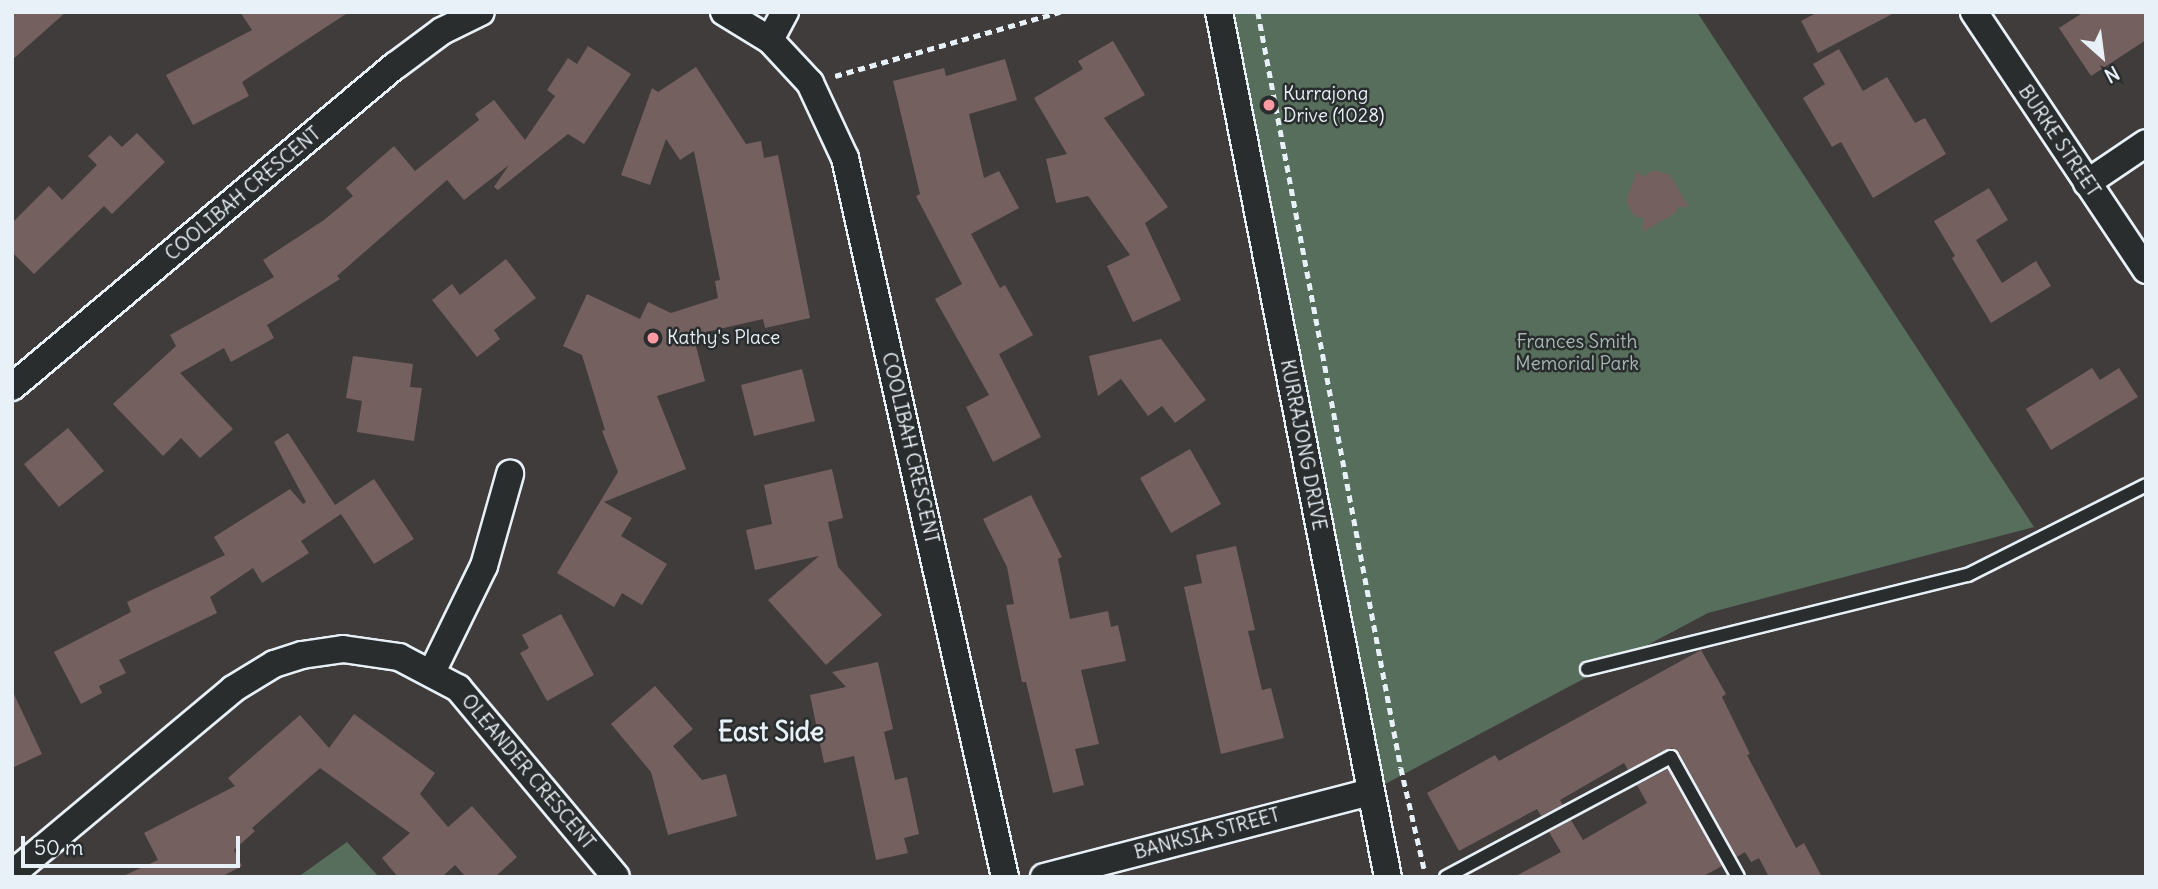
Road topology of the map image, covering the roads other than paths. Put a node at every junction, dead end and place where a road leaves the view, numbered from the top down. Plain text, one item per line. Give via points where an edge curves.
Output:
1 (481, 12) edge
2 (724, 12) edge
3 (785, 12) edge
4 (1219, 12) edge
5 (1973, 12) edge
6 (770, 40) junction
7 (2146, 143) edge
8 (2087, 183) junction
9 (2146, 270) edge
10 (12, 387) edge
11 (510, 474) dead end
12 (2146, 485) edge
13 (1587, 669) dead end
14 (432, 672) junction
15 (1370, 792) junction
16 (12, 874) edge
17 (616, 877) edge
18 (1005, 877) edge
19 (1044, 877) edge
20 (1388, 877) edge
21 (1446, 877) edge
22 (1738, 877) edge

1 - 10 street, COOLIBAH CRESCENT via 442,31 395,66
2 - 6 street, COOLIBAH CRESCENT
3 - 6 street
4 - 15 street, KURRAJONG DRIVE
5 - 8 street, BURKE STREET
6 - 18 street, COOLIBAH CRESCENT via 810,83 845,158
7 - 8 street
8 - 9 street, BURKE STREET
11 - 14 street via 484,566
12 - 13 lane via 1968,575
14 - 16 street, OLEANDER CRESCENT via 399,657 343,649 274,664 233,689
14 - 17 street, OLEANDER CRESCENT via 458,688
15 - 19 street, BANKSIA STREET
15 - 20 street, KURRAJONG DRIVE
21 - 22 lane via 1671,757

